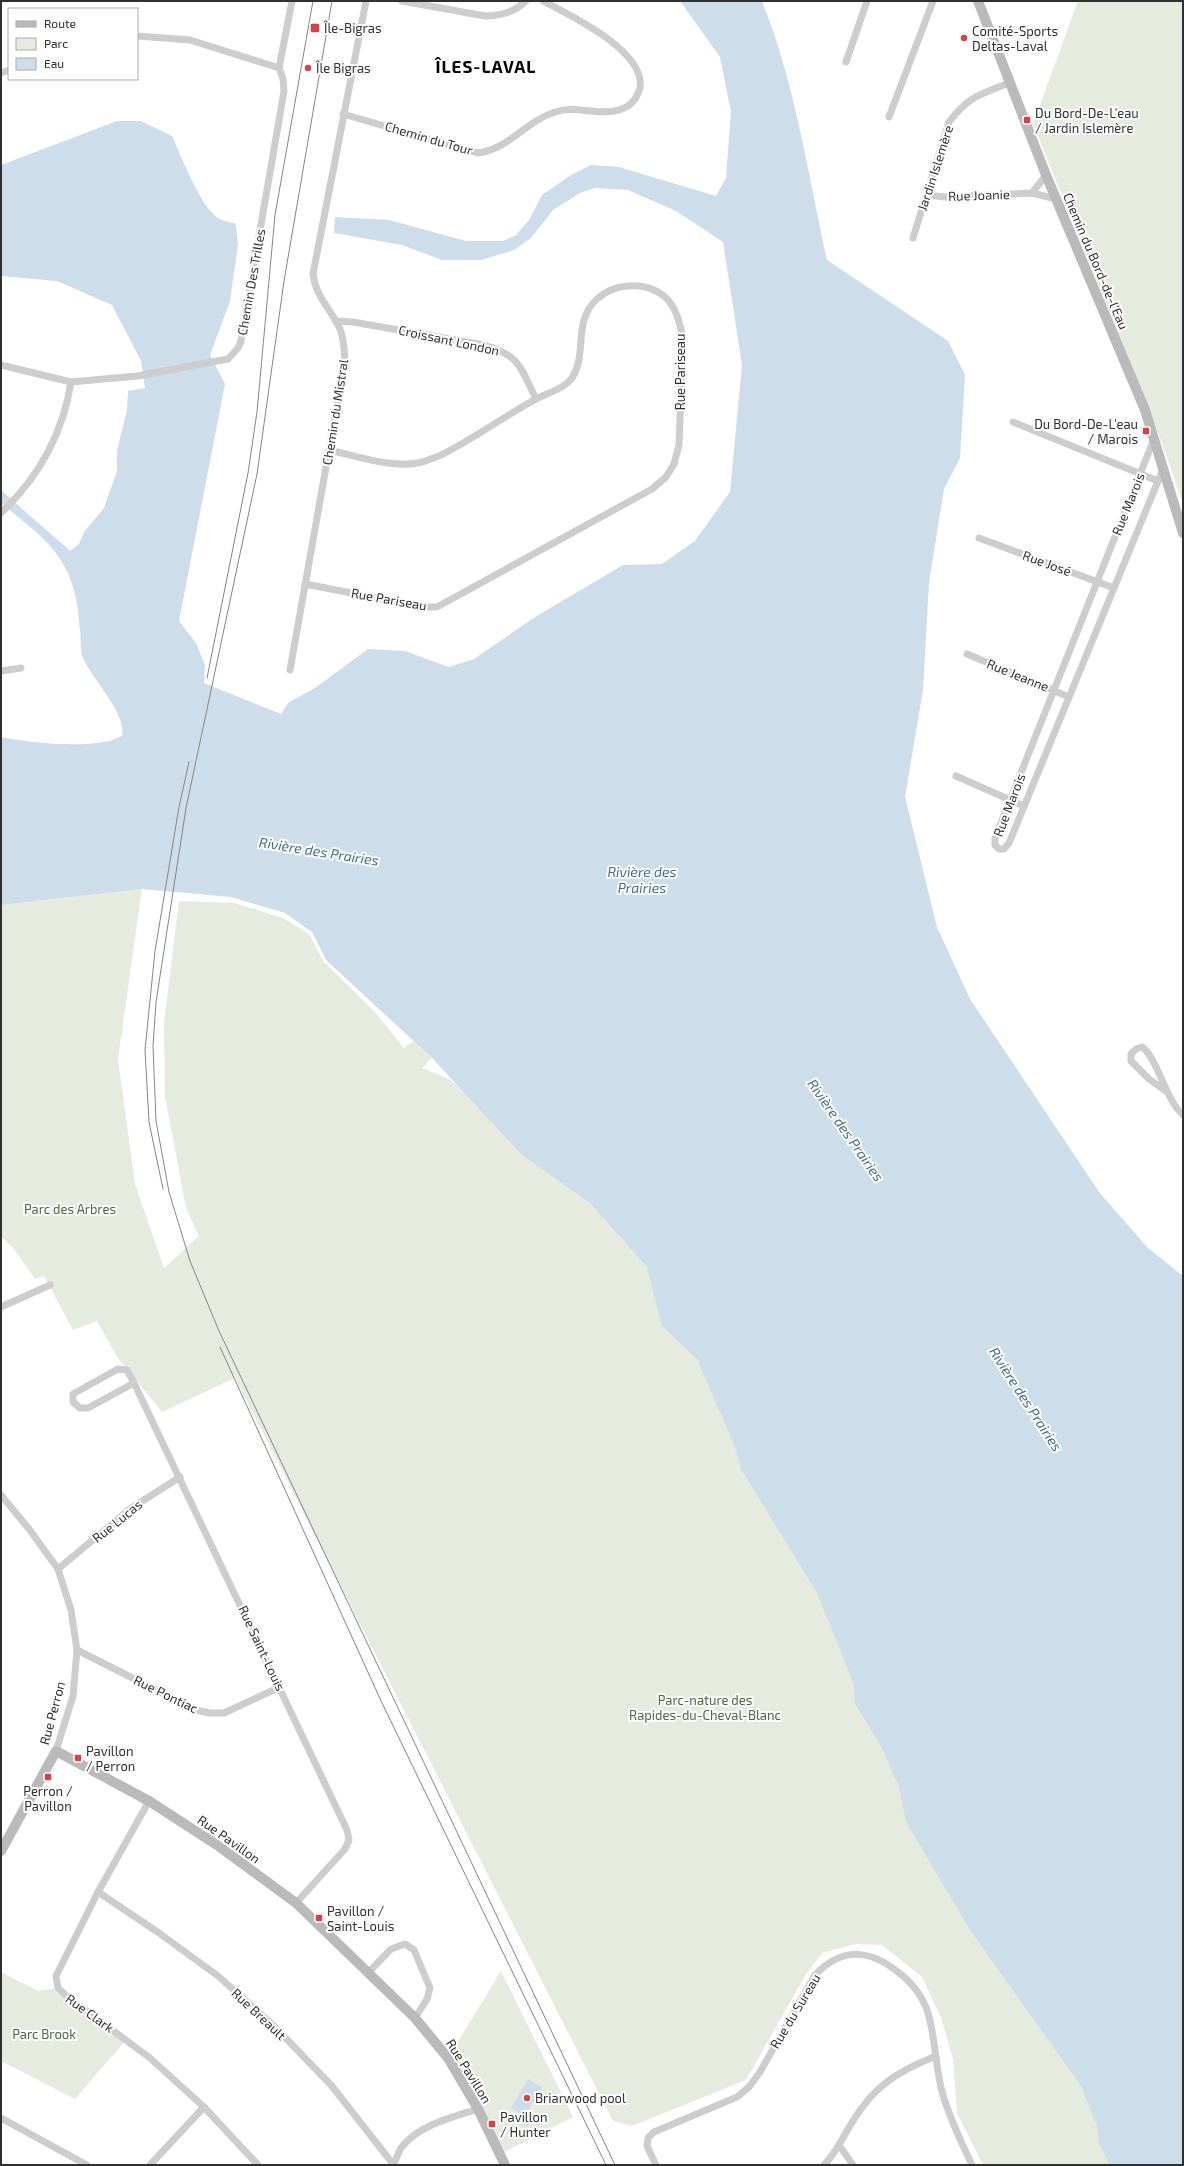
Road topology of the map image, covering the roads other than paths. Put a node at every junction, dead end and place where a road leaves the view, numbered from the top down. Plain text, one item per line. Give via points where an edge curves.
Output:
1 (292, 1) edge
2 (366, 1) edge
3 (402, 1) edge
4 (526, 1) edge
5 (543, 1) edge
6 (867, 1) edge
7 (932, 1) edge
8 (978, 1) edge
9 (138, 36) edge
10 (846, 62) dead end
11 (280, 68) junction
12 (1009, 83) junction
13 (344, 114) junction
14 (889, 117) dead end
15 (1046, 175) junction
16 (1032, 193) junction
17 (926, 195) junction
18 (1056, 199) junction
19 (913, 238) dead end
20 (336, 321) junction
21 (1, 365) edge
22 (71, 382) junction
23 (536, 400) junction
24 (1014, 422) dead end
25 (1154, 439) junction
26 (329, 450) junction
27 (1163, 469) junction
28 (1140, 474) junction
29 (1158, 482) junction
30 (2, 511) edge
31 (1183, 533) edge
32 (979, 538) dead end
33 (1097, 582) junction
34 (305, 584) junction
35 (1114, 588) junction
36 (967, 654) dead end
37 (21, 668) dead end
38 (290, 670) dead end
39 (1, 671) edge
40 (1054, 690) junction
41 (1069, 696) junction
42 (956, 776) dead end
43 (1010, 800) junction
44 (1024, 806) junction
45 (1166, 1092) junction
46 (1183, 1115) edge
47 (50, 1285) dead end
48 (1, 1307) edge
49 (134, 1384) junction
50 (180, 1477) junction
51 (1, 1495) edge
52 (58, 1569) junction
53 (77, 1650) junction
54 (280, 1687) junction
55 (56, 1751) junction
56 (149, 1801) junction
57 (1, 1851) edge
58 (98, 1892) junction
59 (296, 1903) junction
60 (368, 1973) junction
61 (415, 2018) junction
62 (936, 2056) junction
63 (204, 2107) junction
64 (478, 2109) junction
65 (1, 2118) edge
66 (839, 2145) junction
67 (87, 2165) edge
68 (150, 2165) edge
69 (258, 2165) edge
70 (393, 2165) edge
71 (505, 2165) edge
72 (656, 2165) edge
73 (824, 2165) edge
74 (853, 2165) edge
75 (972, 2165) edge

1 - 11 street
2 - 13 street
3 - 4 street via 485,16 498,16 509,12
5 - 13 street, Chemin du Tour via 598,33 625,54 634,65 639,74 639,93 628,107 606,113 570,109 556,111 543,116 503,145 478,153
6 - 10 street
7 - 14 street
8 - 12 street, Chemin du Bord-de-l'Eau
9 - 11 street via 190,40
11 - 22 street, Chemin Des Trilles via 284,91 241,341 233,355 218,362 137,376
12 - 15 street, Chemin du Bord-de-l'Eau
12 - 17 street, Jardin Islemère via 977,95 960,107 948,122
13 - 20 street, Chemin du Mistral via 313,274 319,296
15 - 16 street
15 - 18 street, Chemin du Bord-de-l'Eau
16 - 17 street, Rue Joanie via 946,197
16 - 18 street, Rue Joanie
17 - 19 street, Jardin Islemère
18 - 25 street, Chemin du Bord-de-l'Eau via 1145,410
20 - 23 street, Croissant London via 502,350 512,356 520,366
20 - 26 street, Chemin du Mistral via 344,345 345,360
21 - 22 street, Chemin Des Trilles
22 - 30 street via 68,402 55,439 43,462 22,492
23 - 26 street, Rue Pariseau via 438,456 419,463 398,464
23 - 34 street, Rue Pariseau via 564,386 571,378 577,368 582,324 588,310 598,299 612,289 627,285 646,287 669,301 680,322 683,338 679,445 674,464 666,477 652,489 437,607 424,607
24 - 28 street
25 - 27 street, Chemin du Bord-de-l'Eau
25 - 28 street, Rue Marois
26 - 34 street, Chemin du Mistral
27 - 29 street, Rue Marois
27 - 31 street, Chemin du Bord-de-l'Eau
28 - 29 street
28 - 33 street, Rue Marois
29 - 35 street, Rue Marois
32 - 33 street, Rue José
33 - 35 street, Rue José
33 - 40 street, Rue Marois
34 - 38 street, Chemin du Mistral
35 - 41 street, Rue Marois
36 - 40 street, Rue Jeanne
37 - 39 street
40 - 41 street, Rue Jeanne
40 - 43 street, Rue Marois
41 - 44 street, Rue Marois
42 - 43 street
43 - 44 street
43 - 44 street, Rue Marois via 995,838 995,845 999,849 1004,849 1009,843
45 - 45 street via 1149,1052 1142,1047 1136,1049 1131,1054 1130,1061
45 - 46 street
47 - 48 street
49 - 49 street, Rue Saint-Louis via 127,1370 118,1369 73,1394 73,1402 80,1408 88,1408
49 - 50 street, Rue Saint-Louis
50 - 52 street, Rue Lucas via 130,1508
50 - 54 street, Rue Saint-Louis
51 - 52 street, Rue Perron via 30,1529
52 - 53 street, Rue Perron via 72,1610
53 - 54 street, Rue Pontiac via 196,1710 209,1713 224,1713
53 - 55 street, Rue Perron via 72,1696
54 - 59 street, Rue Saint-Louis via 348,1830 349,1840 345,1849
55 - 56 street, Rue Pavillon
55 - 57 street, Rue Perron
56 - 58 street, Rue Clark
56 - 59 street, Rue Pavillon via 218,1845
58 - 63 street, Rue Clark via 56,1976 58,1988 150,2058
58 - 70 street, Rue Breault via 159,1932 218,1976 274,2026 331,2085
59 - 60 street, Rue Pavillon
60 - 61 street, Rue Pavillon
60 - 61 street via 391,1949 404,1944 414,1950 430,1988 427,1999
61 - 64 street, Rue Pavillon via 448,2058
62 - 66 street via 895,2075 880,2086 863,2105
62 - 72 street, Rue du Sureau via 928,2013 916,1990 906,1978 885,1961 873,1956 864,1954 838,1957 827,1963 815,1975 749,2087 737,2097 654,2132 648,2138 647,2146
62 - 75 street, Rue du Sureau via 942,2093
63 - 68 street
63 - 69 street, Rue Clark
64 - 70 street via 437,2123 416,2135 402,2148
64 - 71 street, Rue Pavillon
65 - 67 street
66 - 73 street
66 - 74 street

